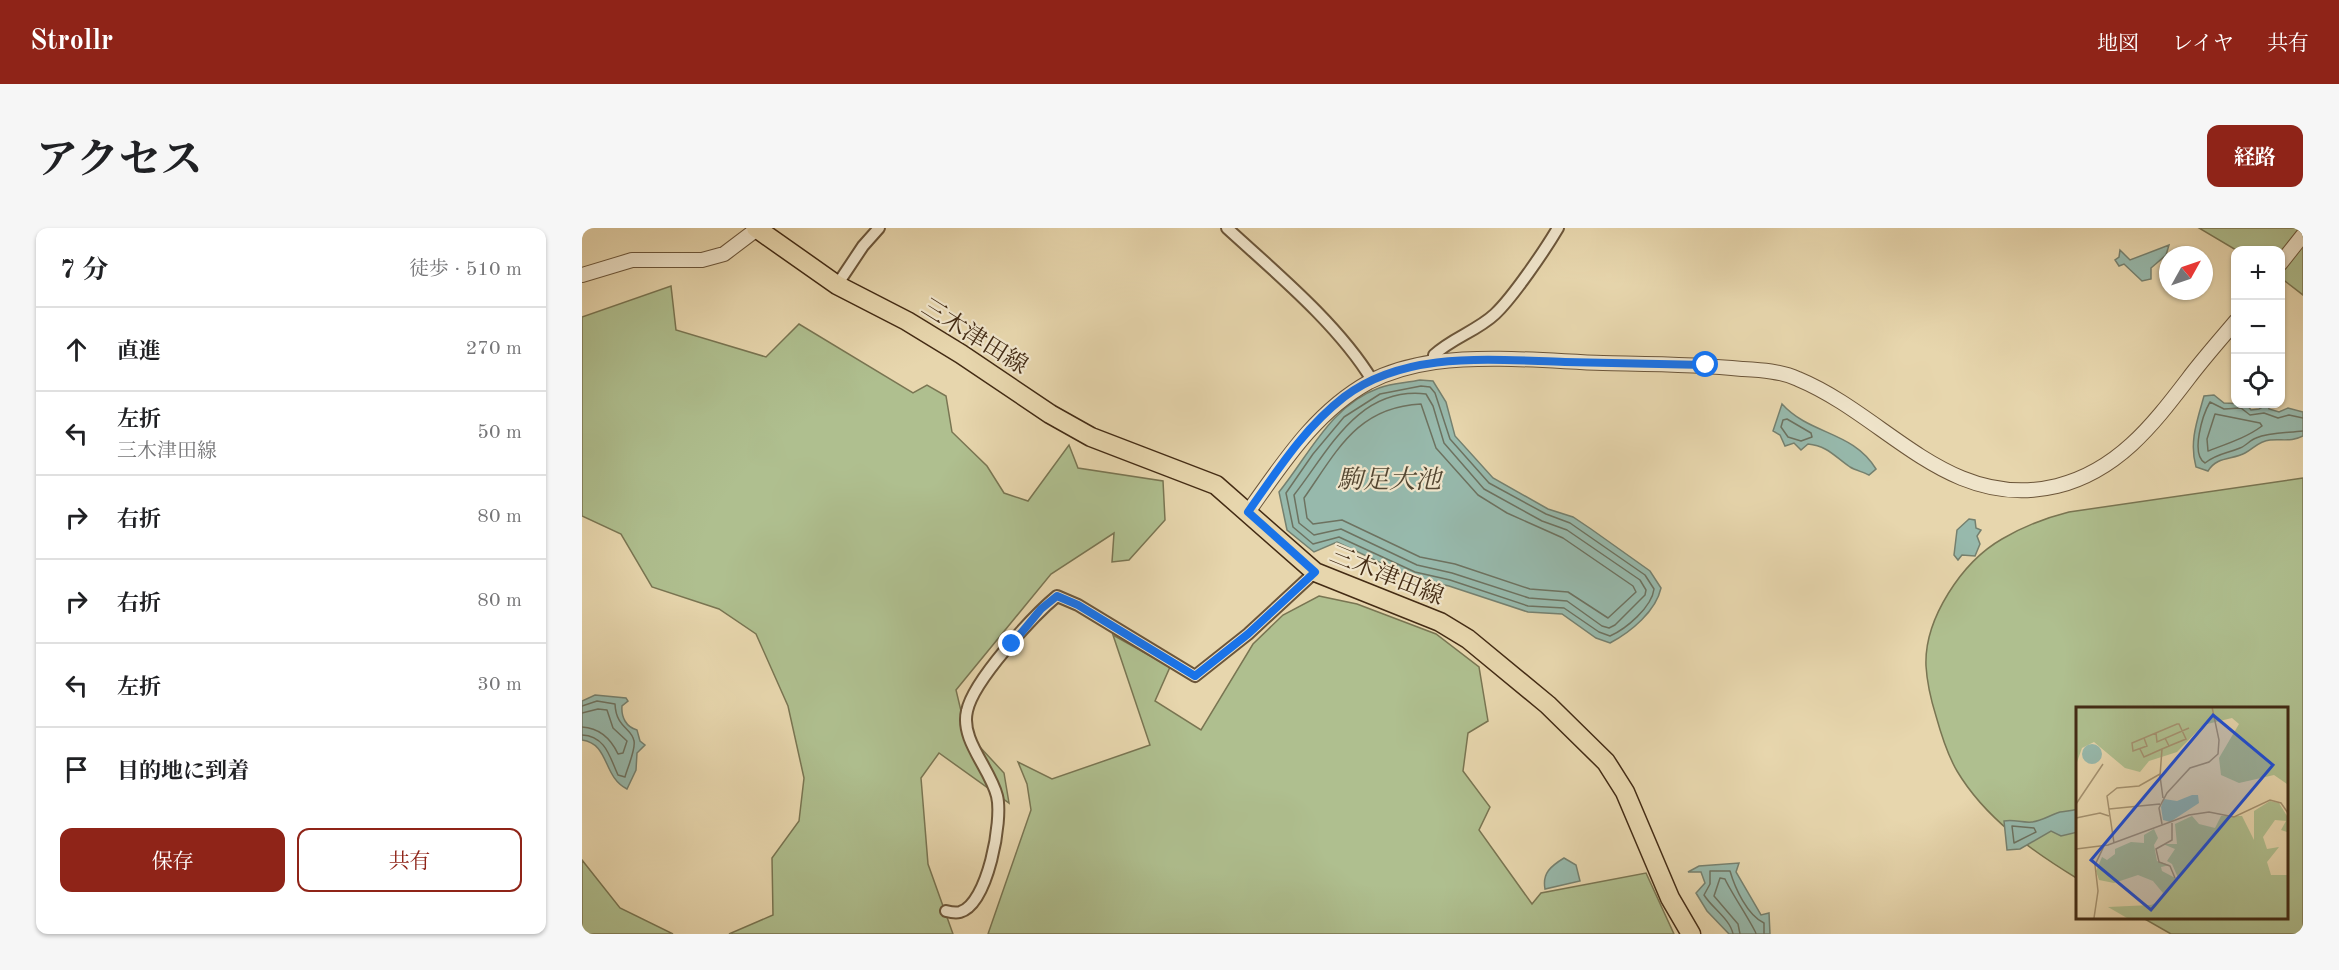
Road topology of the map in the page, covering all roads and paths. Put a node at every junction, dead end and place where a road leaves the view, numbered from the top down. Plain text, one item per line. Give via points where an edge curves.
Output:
1 (879, 228) edge
2 (1227, 228) edge
3 (1558, 228) edge
4 (756, 229) edge
5 (2303, 235) edge
6 (2285, 258) edge
7 (582, 275) edge
8 (837, 285) junction
9 (2231, 326) edge
10 (1435, 362) junction
11 (1372, 380) junction
12 (1248, 512) junction
13 (1315, 572) junction
14 (946, 911) dead end
15 (1691, 934) edge

1 - 8 street
2 - 11 street via 1300,295 1361,362
3 - 10 street via 1496,313 1445,345 1434,355
4 - 7 street via 724,254 702,260 632,260
4 - 8 main road, 三木津田線
5 - 6 street
8 - 12 main road, 三木津田線 via 952,348 1091,437 1216,485
9 - 10 street via 2159,417 2113,462 2087,476 2024,492 1989,488 1954,476 1830,394 1786,375 1706,365
10 - 11 street
11 - 12 street via 1324,414 1295,446
12 - 13 main road, 三木津田線
13 - 14 street via 1195,676 1078,605 1057,596 1041,609 985,678 967,708 965,720 997,795 999,812 984,883 973,903 960,912
13 - 15 main road, 三木津田線 via 1440,622 1468,639 1574,729 1606,762 1625,792 1670,898

